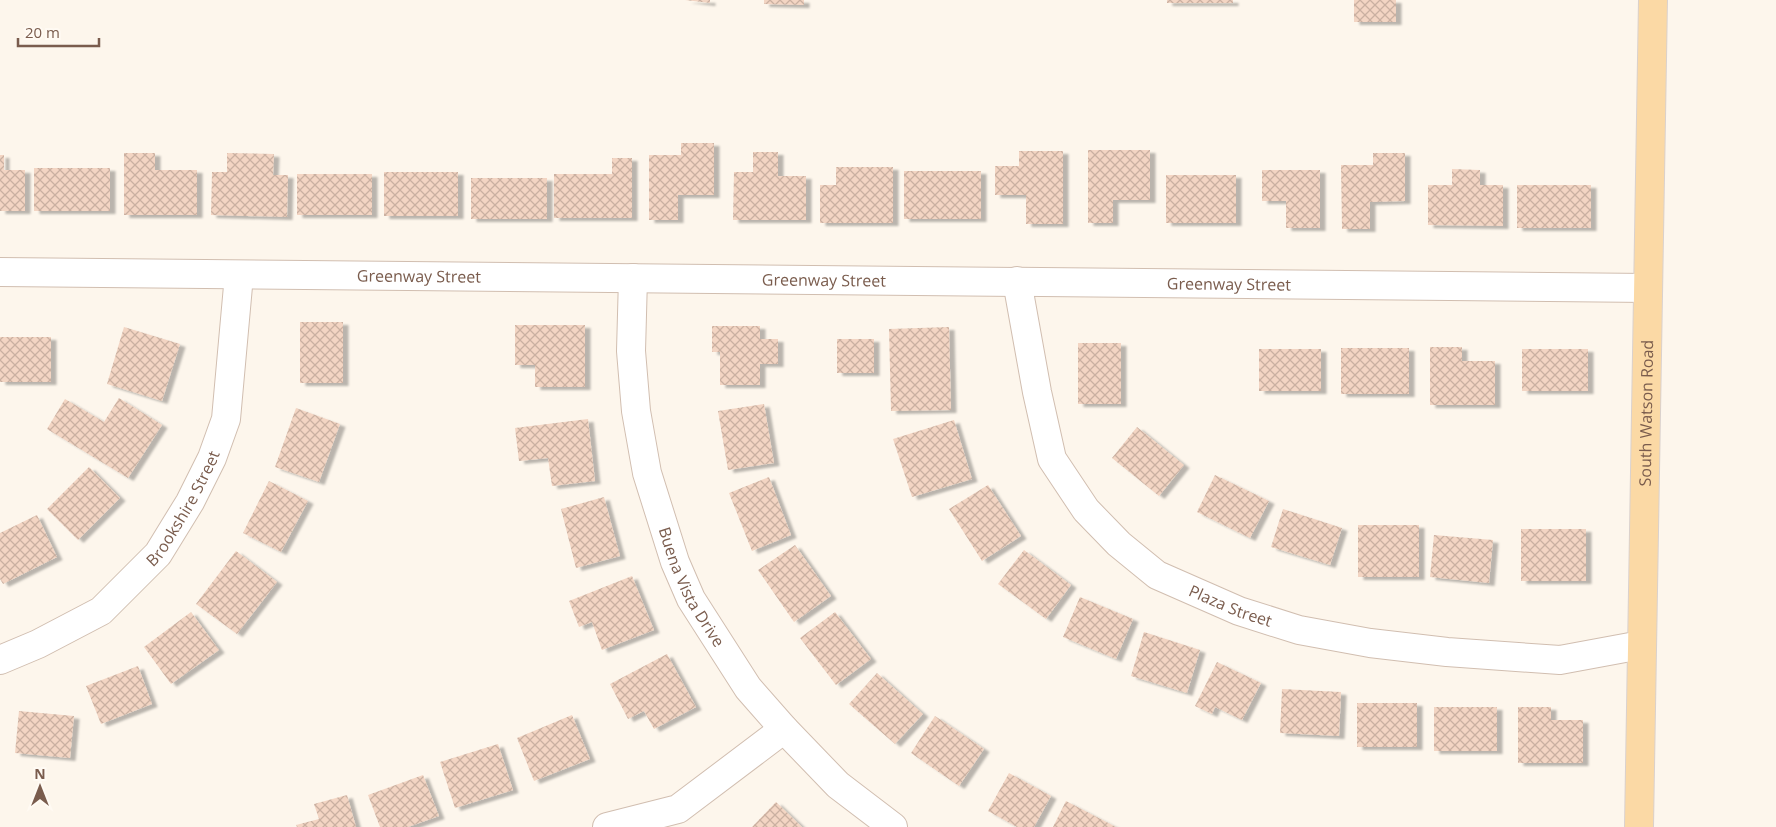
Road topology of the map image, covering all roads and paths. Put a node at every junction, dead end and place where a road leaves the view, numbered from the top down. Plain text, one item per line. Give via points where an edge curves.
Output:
1 (1653, 0) edge
2 (0, 272) edge
3 (239, 276) junction
4 (633, 278) junction
5 (1018, 281) junction
6 (1648, 288) junction
7 (1641, 644) junction
8 (0, 660) edge
9 (784, 729) junction
10 (608, 827) edge
11 (893, 827) edge
12 (1639, 827) edge

1 - 6 main road, South Watson Road
2 - 3 street, Greenway Street
3 - 4 street, Greenway Street
3 - 8 street, Brookshire Street via 226,419 212,458 163,546 101,611
4 - 5 street, Greenway Street
4 - 9 street, Buena Vista Drive via 631,351 636,411 647,473 675,562 691,599 743,680
5 - 6 street, Greenway Street
5 - 7 street, Plaza Street via 1052,459 1086,510 1119,544 1157,575 1239,611 1299,630 1370,643 1560,660
6 - 7 main road, South Watson Road
7 - 12 main road, South Watson Road
9 - 10 street via 678,808
9 - 11 street, Buena Vista Drive via 838,785

